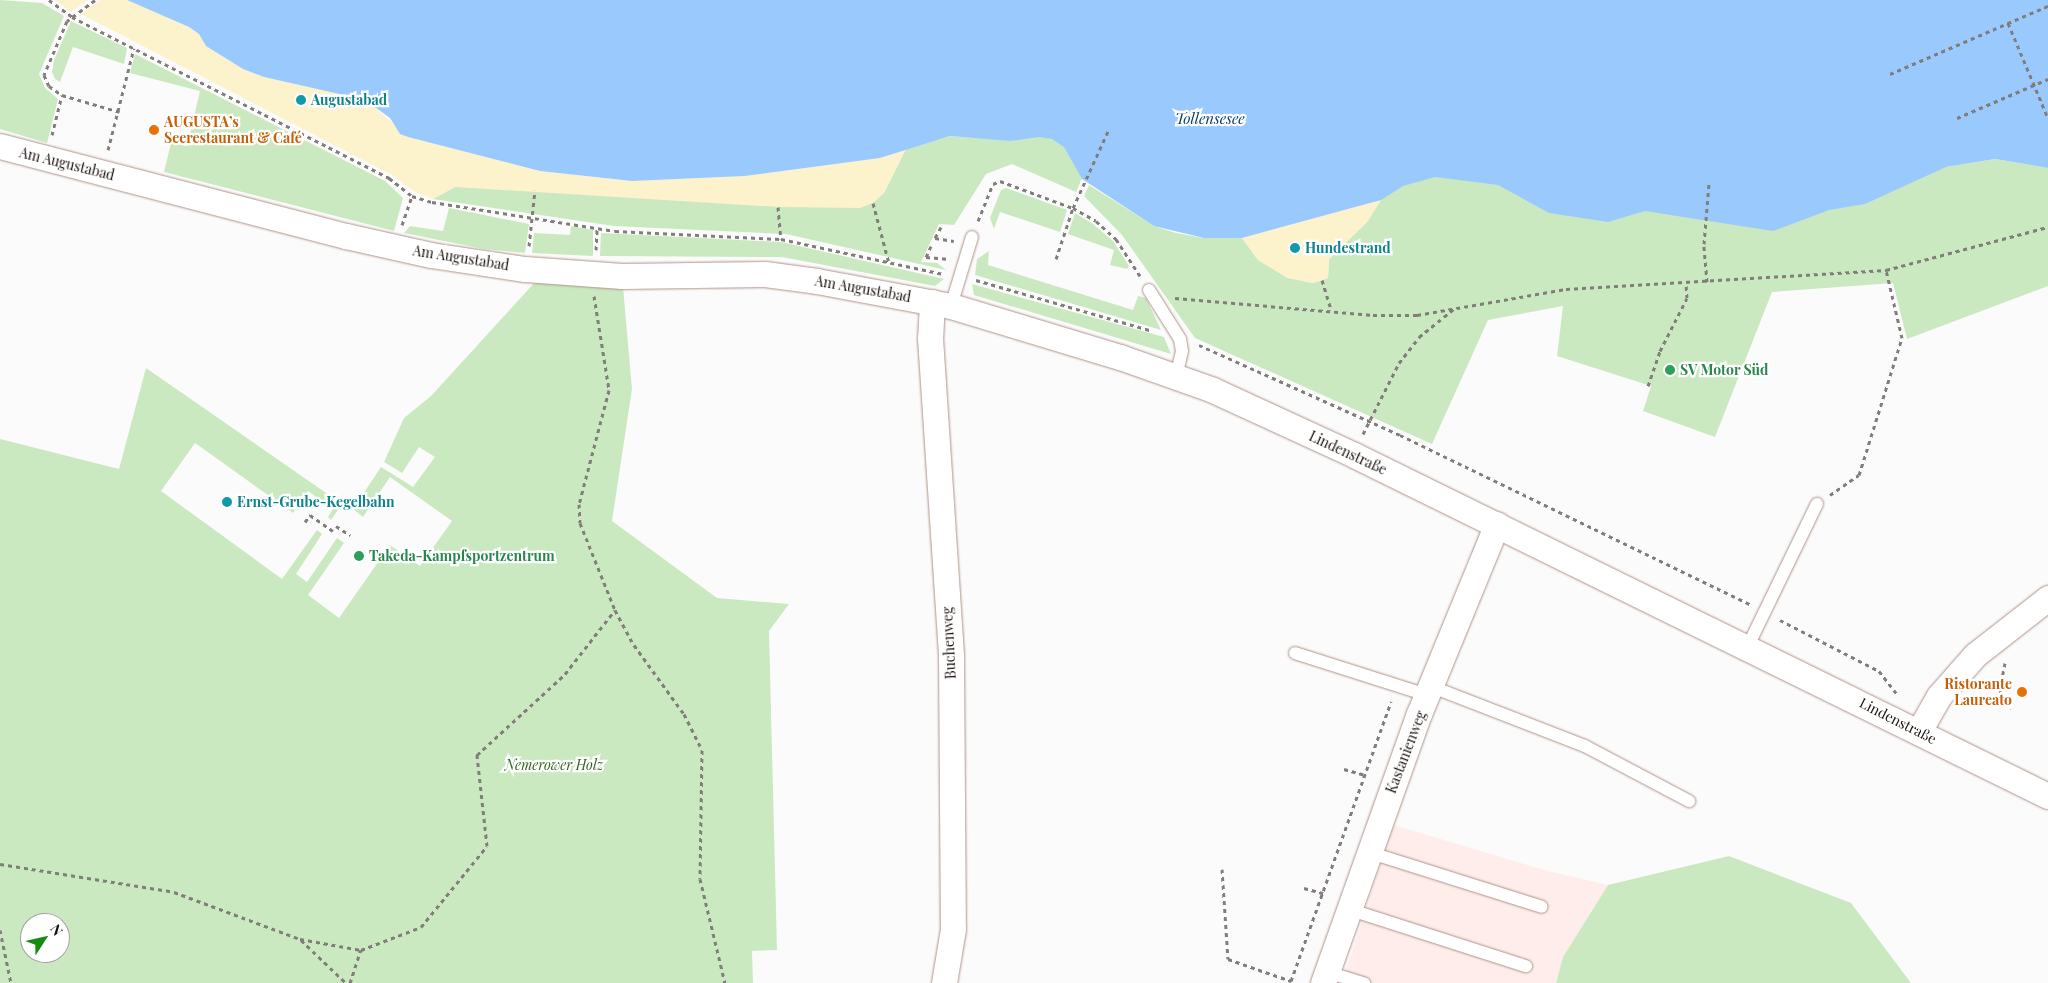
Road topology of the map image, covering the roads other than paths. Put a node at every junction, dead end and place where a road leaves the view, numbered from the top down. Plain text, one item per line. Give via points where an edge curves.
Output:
1 (0, 146) edge
2 (971, 240) road end
3 (1149, 290) road end
4 (941, 304) junction
5 (1176, 376) junction
6 (1817, 504) road end
7 (1497, 524) junction
8 (2048, 598) edge
9 (1748, 646) junction
10 (1295, 654) dead end
11 (1429, 691) junction
12 (1924, 722) junction
13 (2048, 796) edge
14 (1689, 801) dead end
15 (1368, 852) junction
16 (1542, 907) dead end
17 (1348, 909) junction
18 (1526, 966) dead end
19 (1325, 977) edge
20 (944, 983) edge
21 (1364, 983) edge

1 - 4 street, Am Augustabad via 396,247 525,269 594,274 765,274
2 - 4 lane via 958,276
3 - 5 lane via 1180,339 1182,351
4 - 5 street, Lindenstraße
4 - 20 street, Buchenweg via 930,338 951,656 953,928
5 - 7 street, Lindenstraße via 1354,455
6 - 9 lane
7 - 9 street, Lindenstraße
7 - 11 street, Kastanienweg
8 - 12 street via 1998,634 1953,678
9 - 12 street, Lindenstraße
10 - 11 lane
11 - 14 lane via 1585,746
11 - 15 street, Kastanienweg
12 - 13 street, Lindenstraße
15 - 16 lane
15 - 17 street, Kastanienweg
17 - 18 lane
17 - 19 street, Kastanienweg
19 - 21 lane

